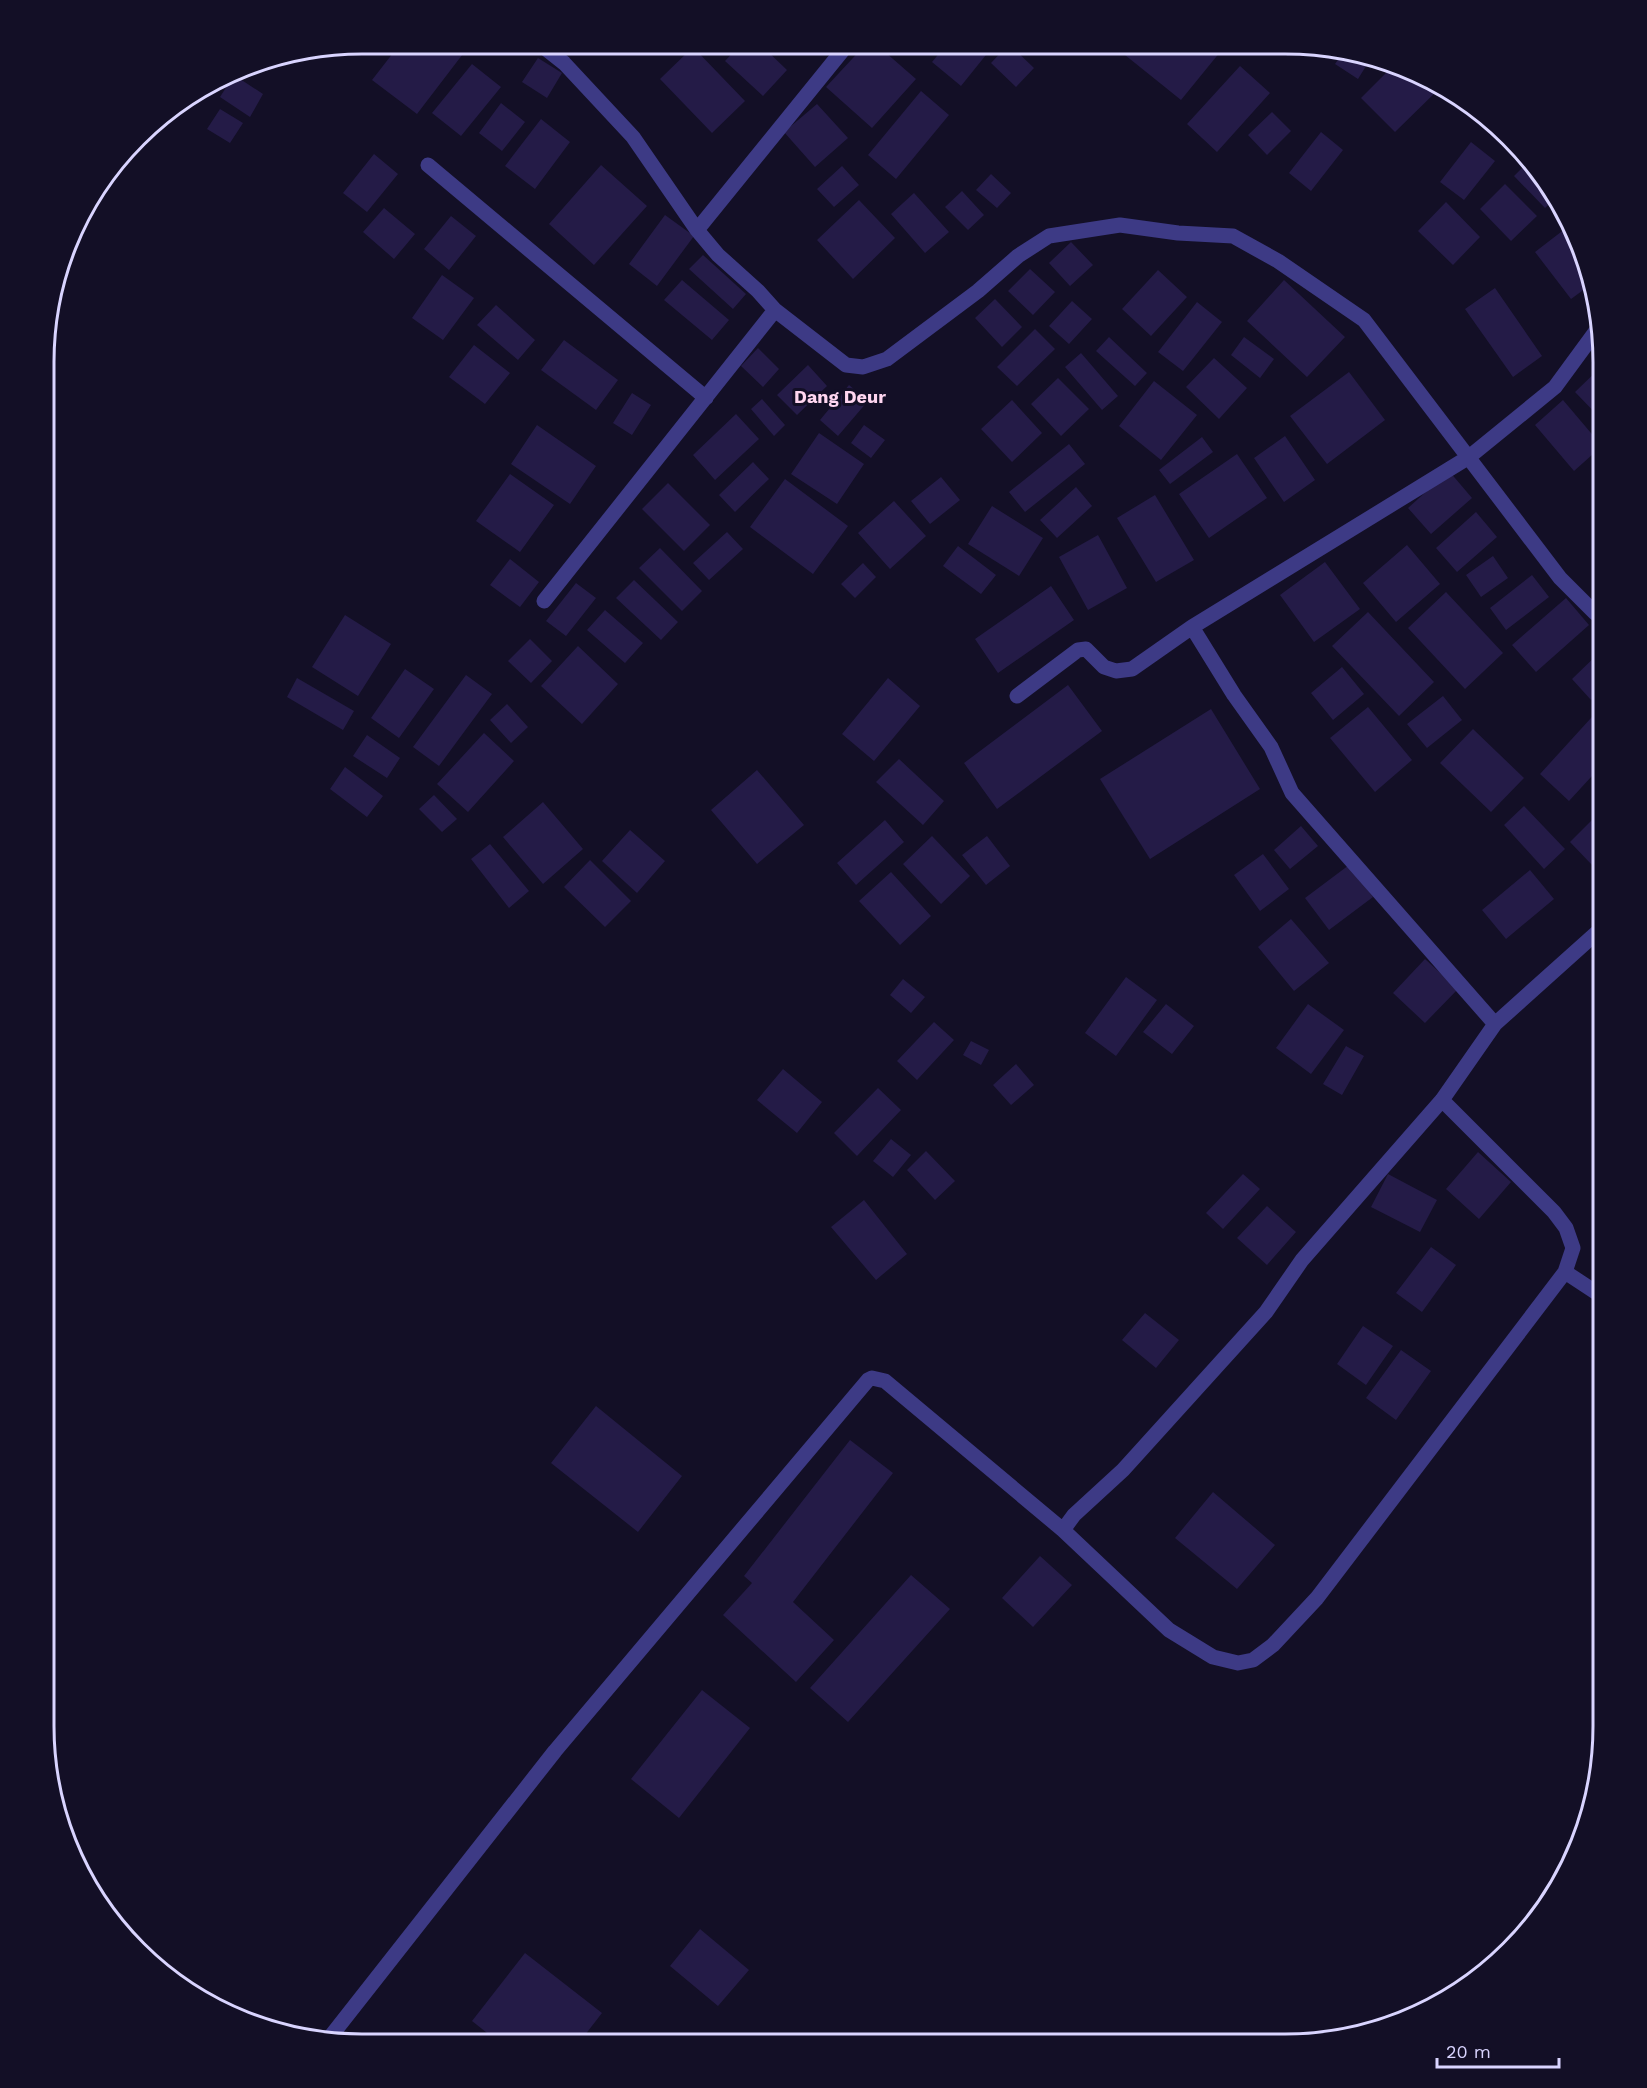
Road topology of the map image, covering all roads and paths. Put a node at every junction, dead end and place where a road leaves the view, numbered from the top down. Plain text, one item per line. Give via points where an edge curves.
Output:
1 (553, 54) edge
2 (840, 54) edge
3 (428, 165) dead end
4 (697, 230) junction
5 (775, 310) junction
6 (1592, 337) edge
7 (706, 398) junction
8 (1469, 457) junction
9 (544, 601) dead end
10 (1593, 611) edge
11 (1192, 627) junction
12 (1017, 696) dead end
13 (1593, 936) edge
14 (1495, 1024) junction
15 (1442, 1100) junction
16 (1565, 1272) junction
17 (1593, 1290) edge
18 (1063, 1530) junction
19 (334, 2032) edge

1 - 4 street via 633,137
2 - 4 street
3 - 7 street
4 - 5 street
5 - 7 street
5 - 8 street via 838,360 862,366 887,359 1049,236 1120,225 1233,236 1278,261 1364,320
6 - 8 street via 1556,387
7 - 9 street
8 - 10 street via 1560,578
8 - 11 street
11 - 12 street via 1132,669 1116,671 1104,667 1086,649 1078,650
11 - 14 street via 1271,747 1292,793
13 - 14 street
14 - 15 street
15 - 16 street via 1566,1228 1573,1248
15 - 18 street via 1302,1260 1266,1312 1123,1470
16 - 17 street
16 - 18 street via 1317,1598 1273,1646 1253,1660 1238,1663 1213,1657 1169,1630
18 - 19 street via 885,1381 868,1380 555,1751

